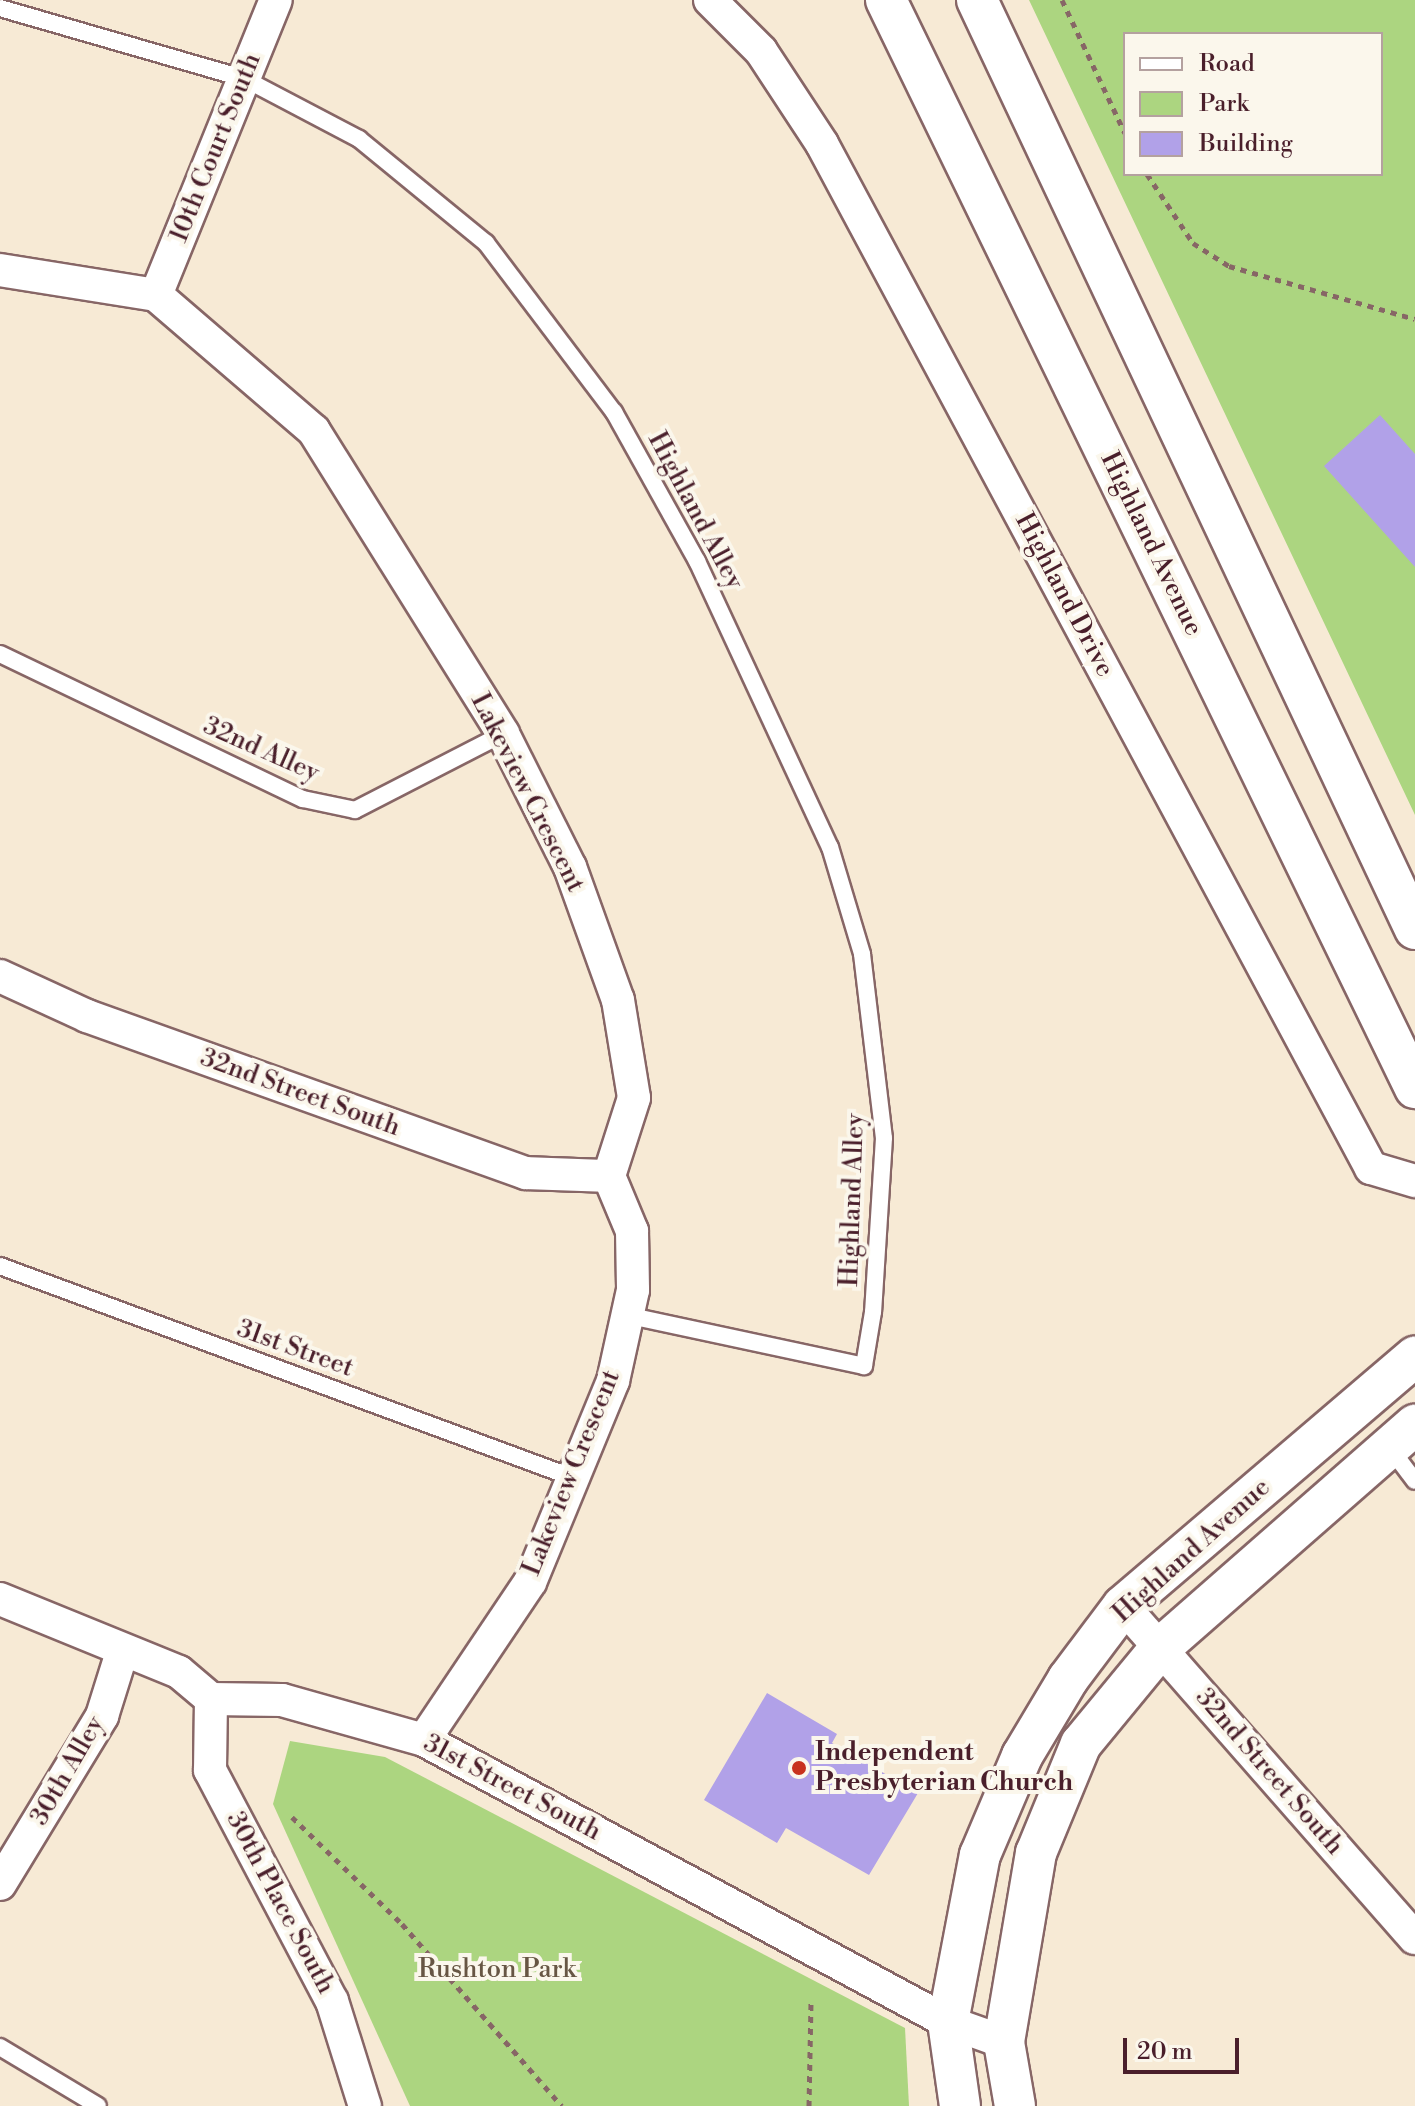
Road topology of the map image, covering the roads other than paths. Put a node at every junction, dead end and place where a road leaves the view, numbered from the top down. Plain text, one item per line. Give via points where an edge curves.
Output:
1 (276, 0) edge
2 (710, 0) edge
3 (886, 0) edge
4 (977, 0) edge
5 (0, 8) edge
6 (243, 78) junction
7 (0, 270) edge
8 (156, 295) junction
9 (0, 654) edge
10 (503, 734) junction
11 (1415, 929) edge
12 (0, 976) edge
13 (1415, 1088) edge
14 (609, 1176) junction
15 (1415, 1181) edge
16 (0, 1266) edge
17 (627, 1315) junction
18 (1415, 1357) edge
19 (1407, 1434) edge
20 (574, 1478) junction
21 (1415, 1481) edge
22 (0, 1599) edge
23 (1123, 1606) junction
24 (1160, 1648) junction
25 (122, 1652) junction
26 (211, 1699) junction
27 (424, 1740) junction
28 (0, 1884) edge
29 (1415, 1938) edge
30 (948, 2022) junction
31 (1004, 2042) junction
32 (0, 2047) edge
33 (98, 2106) edge
34 (365, 2106) edge
35 (960, 2106) edge
36 (1015, 2106) edge

1 - 6 street, 10th Court South
2 - 15 street, Highland Drive via 761,51 822,144 1371,1168
3 - 13 street, Highland Avenue
4 - 11 street
5 - 6 lane, Highland Alley
6 - 8 street, 10th Court South
6 - 17 lane, Highland Alley via 359,139 486,243 614,412 697,561 830,847 862,954 884,1138 864,1366
7 - 8 street
8 - 10 street, Lakeview Crescent via 314,431
9 - 10 lane, 32nd Alley via 303,799 355,810
10 - 14 street, Lakeview Crescent via 570,867 618,1000 634,1098
12 - 14 street, 32nd Street South via 87,1016 526,1173
14 - 17 street, Lakeview Crescent via 632,1231
16 - 20 lane, 31st Street
17 - 20 street, Lakeview Crescent via 613,1381
18 - 23 street, Highland Avenue
19 - 21 lane
19 - 24 street, Highland Avenue
20 - 27 street, Lakeview Crescent via 530,1582
22 - 25 street
23 - 24 street, 32nd Street South
23 - 30 street, Highland Avenue via 1068,1679 1004,1798 980,1855
24 - 29 street, 32nd Street South
24 - 31 street, Highland Avenue via 1081,1744 1036,1853
25 - 26 street via 179,1672
25 - 28 street, 30th Alley via 102,1716
26 - 27 street, 31st Street South via 282,1700
26 - 34 street, 30th Place South via 210,1770 332,2001
27 - 30 street, 31st Street South
30 - 31 street, 31st Street South
30 - 35 street, Highland Avenue
31 - 36 street, Highland Avenue
32 - 33 lane

